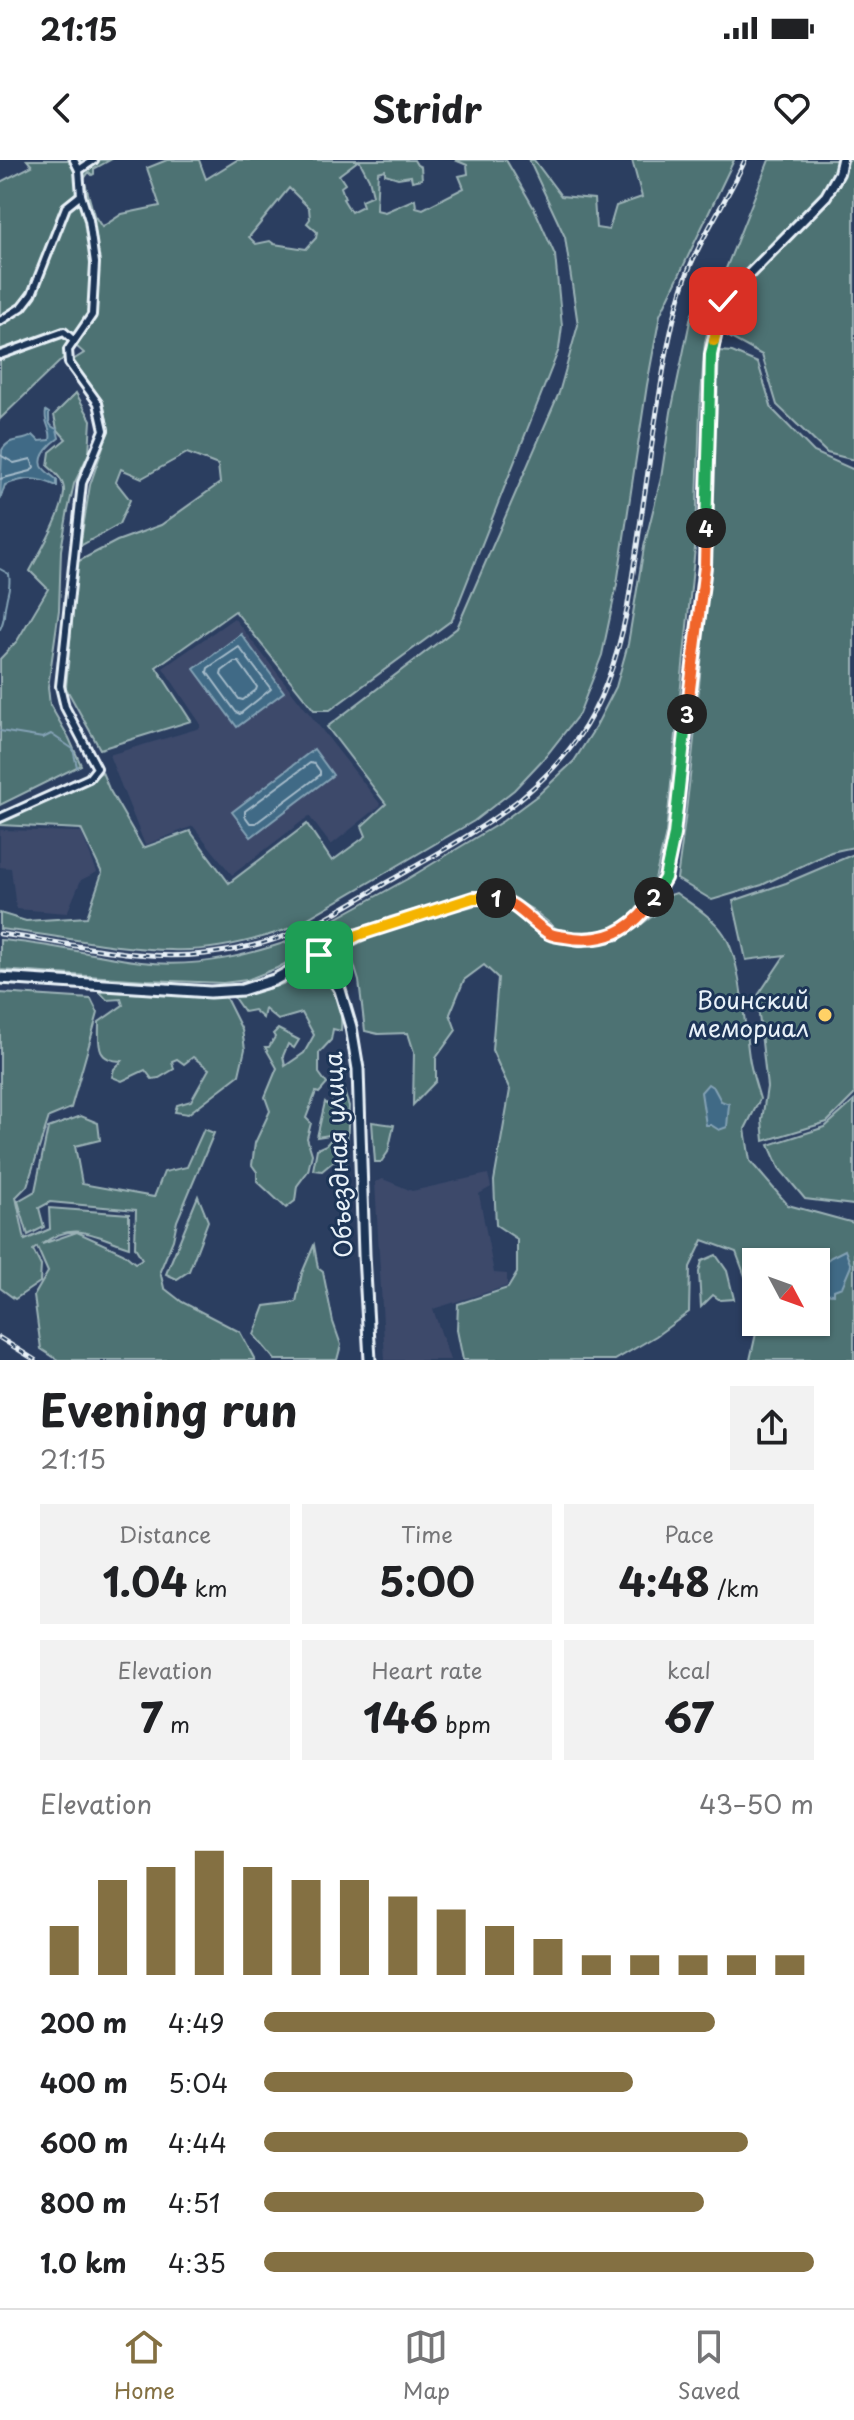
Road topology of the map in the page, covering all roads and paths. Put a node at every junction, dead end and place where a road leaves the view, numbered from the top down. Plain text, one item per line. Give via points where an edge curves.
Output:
1 (74, 160) edge
2 (94, 160) edge
3 (842, 160) edge
4 (79, 170) junction
5 (81, 195) junction
6 (0, 321) edge
7 (73, 340) junction
8 (0, 355) edge
9 (0, 818) edge
10 (319, 955) junction
11 (0, 978) edge
12 (370, 1360) edge

1 - 4 street
2 - 4 street
3 - 10 street via 826,196 723,301 711,355 705,566 674,835 665,878 644,913 616,934 579,940 549,934 499,898 473,898 358,935
4 - 5 street
5 - 6 street via 66,207 32,294
5 - 7 street via 89,220 94,287 92,315
7 - 8 street via 64,332
7 - 9 street via 69,363 98,403 104,430 82,483 60,686 65,707 97,768 89,778
10 - 11 main road via 274,980 242,990
10 - 12 main road, Объездная улица via 340,990 358,1069

